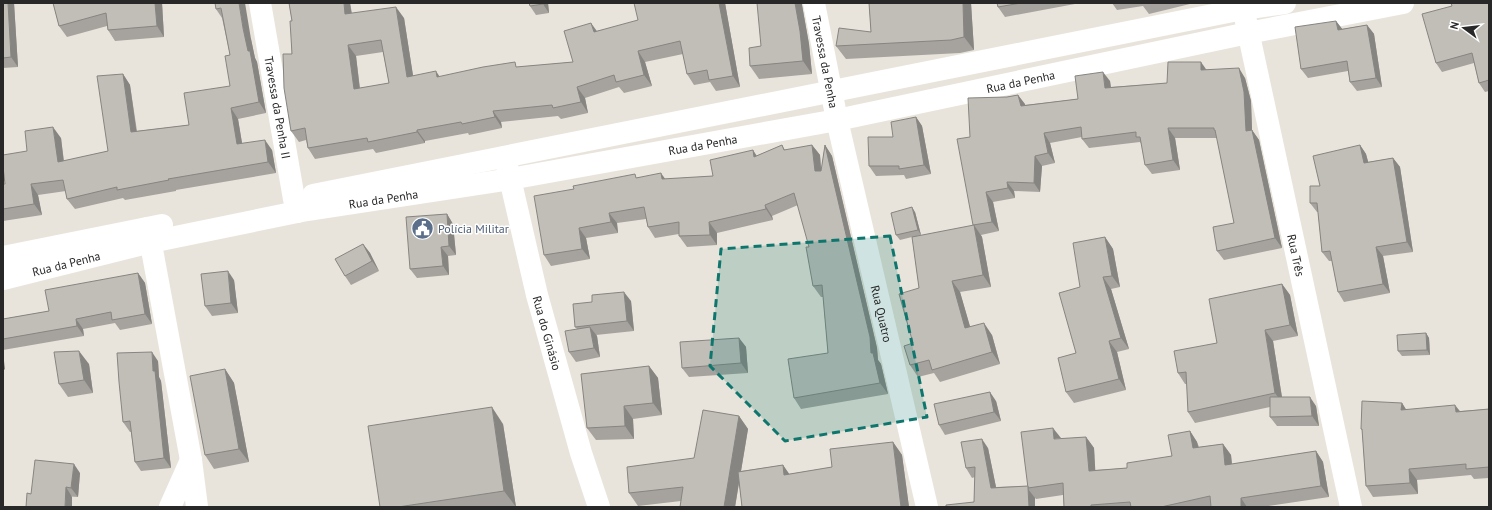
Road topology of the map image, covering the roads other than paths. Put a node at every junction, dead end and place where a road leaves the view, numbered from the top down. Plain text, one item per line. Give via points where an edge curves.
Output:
1 (260, 3) edge
2 (814, 3) edge
3 (1285, 3) edge
4 (1402, 3) edge
5 (1242, 6) edge
6 (1248, 34) junction
7 (831, 92) junction
8 (837, 120) junction
9 (505, 157) junction
10 (510, 179) junction
11 (296, 206) junction
12 (150, 235) junction
13 (3, 257) edge
14 (3, 279) edge
15 (191, 460) junction
16 (170, 507) edge
17 (197, 507) edge
18 (599, 507) edge
19 (927, 507) edge
20 (1351, 507) edge

1 - 11 street, Travessa da Penha II
2 - 7 street, Travessa da Penha
3 - 5 street, Rua da Penha
4 - 6 street, Rua da Penha
5 - 6 street, Rua Três
5 - 7 street, Rua da Penha
6 - 8 street, Rua da Penha
6 - 20 street, Rua Três
7 - 8 street, Travessa da Penha
7 - 9 street, Rua da Penha
8 - 10 street, Rua da Penha
8 - 19 street, Rua Quatro
9 - 10 street, Rua do Ginásio
9 - 11 street, Rua da Penha
10 - 11 street, Rua da Penha
10 - 18 street, Rua do Ginásio via 542,311 581,453
11 - 12 street, Rua da Penha
12 - 13 street, Rua da Penha
12 - 14 street, Rua da Penha
12 - 15 street
15 - 16 street
15 - 17 street

